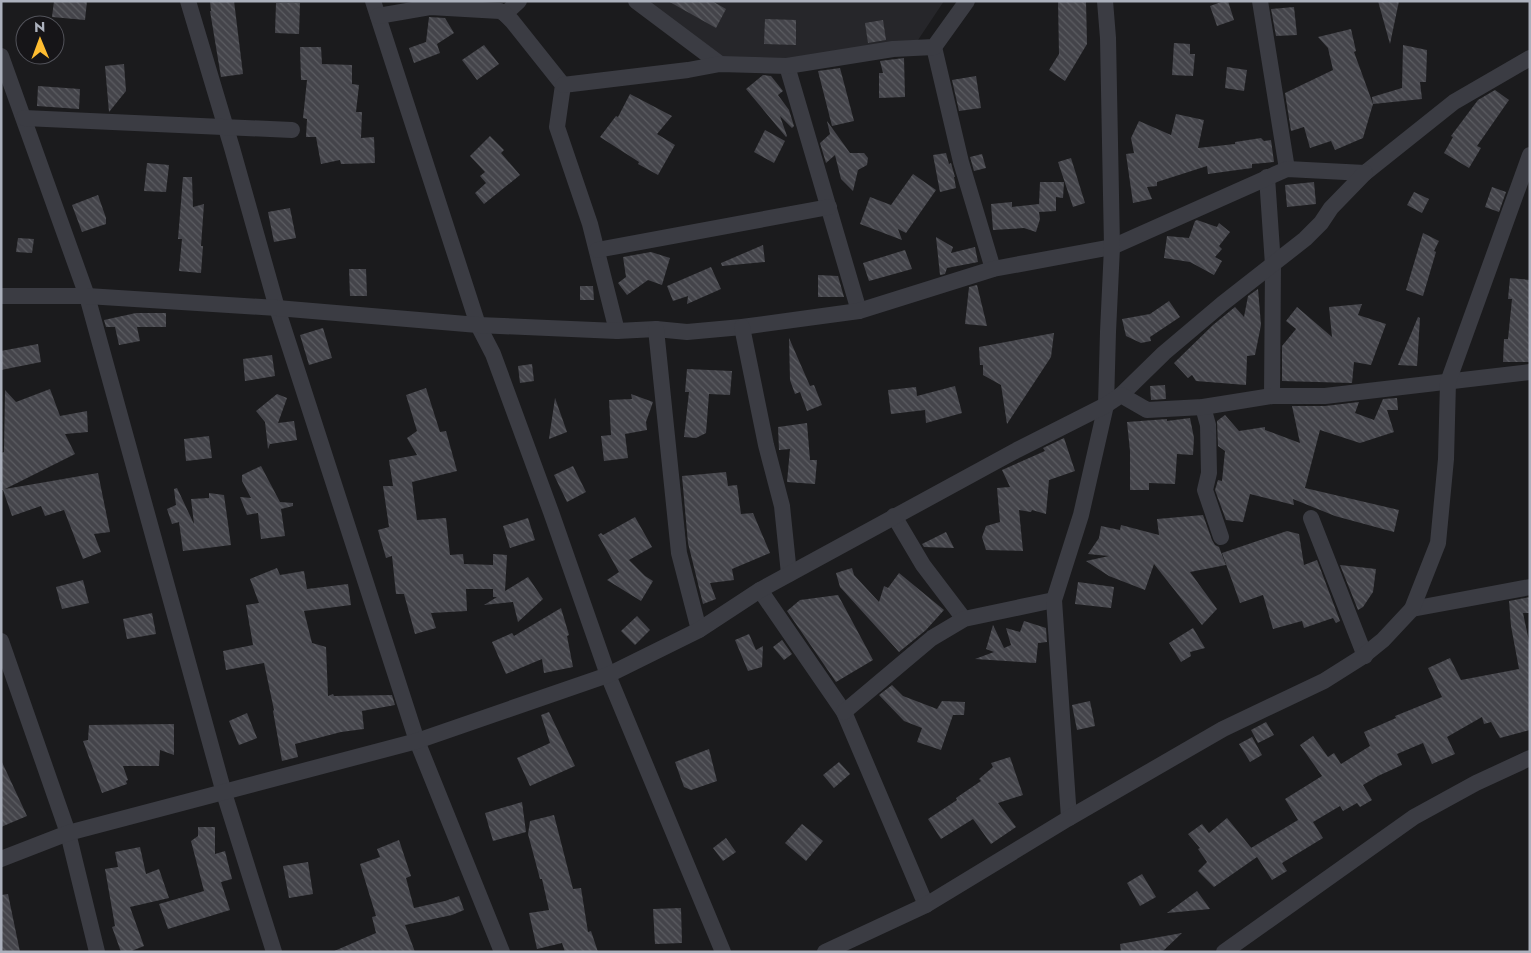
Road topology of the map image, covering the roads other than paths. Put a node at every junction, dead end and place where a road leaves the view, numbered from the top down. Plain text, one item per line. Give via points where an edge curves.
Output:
1 (188, 1) edge
2 (519, 1) edge
3 (636, 1) edge
4 (967, 1) edge
5 (1105, 1) edge
6 (1260, 1) edge
7 (375, 8) edge
8 (505, 14) junction
9 (934, 47) junction
10 (1, 56) edge
11 (1530, 58) edge
12 (720, 64) junction
13 (787, 66) junction
14 (563, 86) junction
15 (24, 118) junction
16 (226, 127) junction
17 (292, 130) dead end
18 (1530, 155) edge
19 (1286, 169) junction
20 (1365, 173) junction
21 (1267, 177) junction
22 (828, 207) junction
23 (1112, 247) junction
24 (597, 250) junction
25 (1273, 265) junction
26 (993, 269) junction
27 (1, 296) edge
28 (87, 296) junction
29 (277, 308) junction
30 (859, 311) junction
31 (478, 325) junction
32 (742, 327) junction
33 (656, 329) junction
34 (617, 331) junction
35 (1530, 372) edge
36 (1448, 382) junction
37 (1121, 396) junction
38 (1272, 396) junction
39 (1106, 405) junction
40 (1202, 407) junction
41 (894, 516) junction
42 (1311, 518) dead end
43 (1221, 537) dead end
44 (789, 574) junction
45 (1530, 587) edge
46 (760, 590) junction
47 (1054, 600) junction
48 (1412, 609) junction
49 (964, 619) junction
50 (699, 630) junction
51 (1, 641) edge
52 (1364, 656) junction
53 (608, 675) junction
54 (844, 712) junction
55 (417, 741) junction
56 (1530, 758) edge
57 (224, 793) junction
58 (1069, 818) junction
59 (68, 833) junction
60 (1, 858) edge
61 (926, 905) junction
62 (97, 952) edge
63 (274, 952) edge
64 (502, 952) edge
65 (723, 952) edge
66 (825, 952) edge
67 (1224, 952) edge

1 - 16 street
2 - 8 street
3 - 12 street
4 - 9 street
5 - 23 street
6 - 19 street
7 - 8 street via 430,7 500,11
7 - 31 street
8 - 14 street
9 - 13 street via 893,49
9 - 26 street via 961,162
10 - 15 street
11 - 20 street via 1454,102
12 - 13 street
12 - 14 street
13 - 22 street
14 - 24 street via 557,127
15 - 16 street
15 - 28 street
16 - 17 street
16 - 29 street
18 - 36 street
19 - 20 street
19 - 21 street
20 - 25 street via 1331,208 1321,224
21 - 23 street
21 - 25 street
22 - 24 street
22 - 30 street
23 - 26 street
23 - 39 street
24 - 34 street
25 - 37 street via 1164,352
25 - 38 street
26 - 30 street
27 - 28 street
28 - 29 street
28 - 57 street
29 - 31 street
29 - 55 street
30 - 32 street
31 - 34 street
31 - 53 street via 493,354
32 - 33 street via 687,332
32 - 44 street via 782,506
33 - 34 street
33 - 50 street via 679,553
35 - 36 street
36 - 38 street via 1325,396
36 - 48 street via 1446,459 1438,543
37 - 39 street
37 - 40 street via 1146,410
38 - 40 street
39 - 41 street
39 - 47 street via 1081,515
40 - 43 street via 1208,425 1209,473 1205,490
41 - 44 street
41 - 49 street via 923,565
42 - 52 street
44 - 46 street
45 - 48 street
46 - 50 street
46 - 54 street
47 - 49 street
47 - 58 street
48 - 52 street
49 - 54 street via 932,638
50 - 53 street
51 - 59 street
52 - 58 street via 1324,682 1223,729
53 - 55 street
53 - 65 street
54 - 61 street
55 - 57 street
55 - 64 street
56 - 67 street via 1414,817
57 - 59 street
57 - 63 street
58 - 61 street
59 - 60 street
59 - 62 street
61 - 66 street

